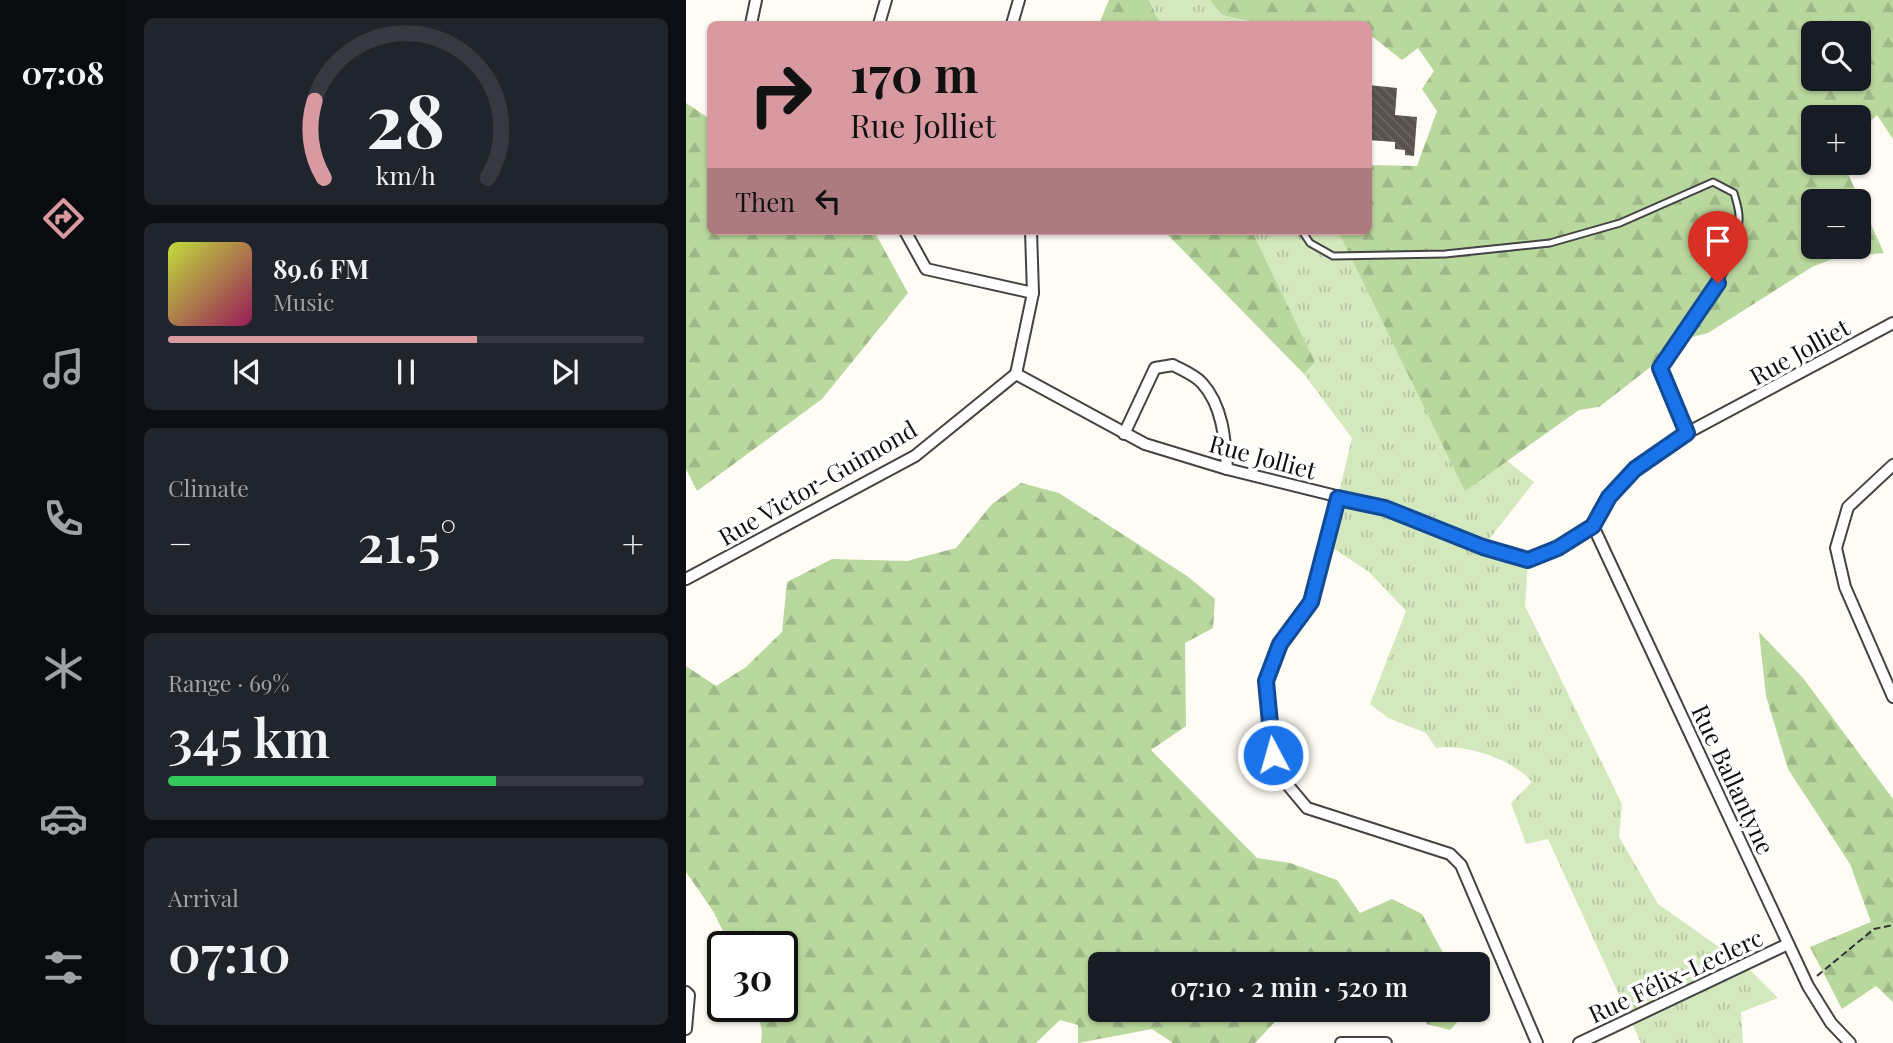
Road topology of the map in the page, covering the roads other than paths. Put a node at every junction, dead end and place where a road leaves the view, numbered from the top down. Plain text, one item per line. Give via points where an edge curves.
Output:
1 (741, 0) edge
2 (886, 0) edge
3 (1019, 0) edge
4 (755, 2) edge
5 (752, 21) edge
6 (880, 21) edge
7 (1013, 21) edge
8 (907, 235) edge
9 (1031, 235) edge
10 (1305, 235) edge
11 (1033, 293) junction
12 (1893, 323) edge
13 (1016, 374) junction
14 (1687, 433) junction
15 (1124, 434) junction
16 (1893, 465) edge
17 (1227, 469) junction
18 (1338, 498) junction
19 (1593, 526) junction
20 (686, 579) edge
21 (1893, 697) edge
22 (1787, 944) junction
23 (686, 992) edge
24 (686, 1030) edge
25 (1340, 1043) edge
26 (1386, 1043) edge
27 (1536, 1043) edge
28 (1579, 1043) edge
29 (1850, 1043) edge

1 - 4 street
2 - 6 street
3 - 7 street
4 - 5 street
8 - 11 street via 926,269
9 - 11 street
10 - 14 lane via 1333,256 1445,254 1550,243 1619,223 1713,182 1734,193 1739,219 1733,249 1718,283 1660,368
11 - 13 street
12 - 14 street, Rue Jolliet
13 - 15 street, Rue Jolliet
13 - 20 street, Rue Victor-Guimond via 915,456
14 - 19 street, Rue Jolliet via 1635,469 1609,497
15 - 17 street, Rue Jolliet
15 - 17 street via 1155,368 1173,365 1202,382 1217,410 1225,434
16 - 21 street via 1847,507 1836,548 1846,587
17 - 18 street, Rue Jolliet
18 - 19 street, Rue Jolliet via 1385,508 1528,560
18 - 27 street via 1311,602 1280,644 1266,681 1273,755 1287,784 1307,808 1450,854 1461,865
19 - 22 street, Rue Ballantyne
22 - 28 street, Rue Félix-Leclerc
22 - 29 street, Rue Ballantyne via 1808,986
23 - 24 street
25 - 26 street

